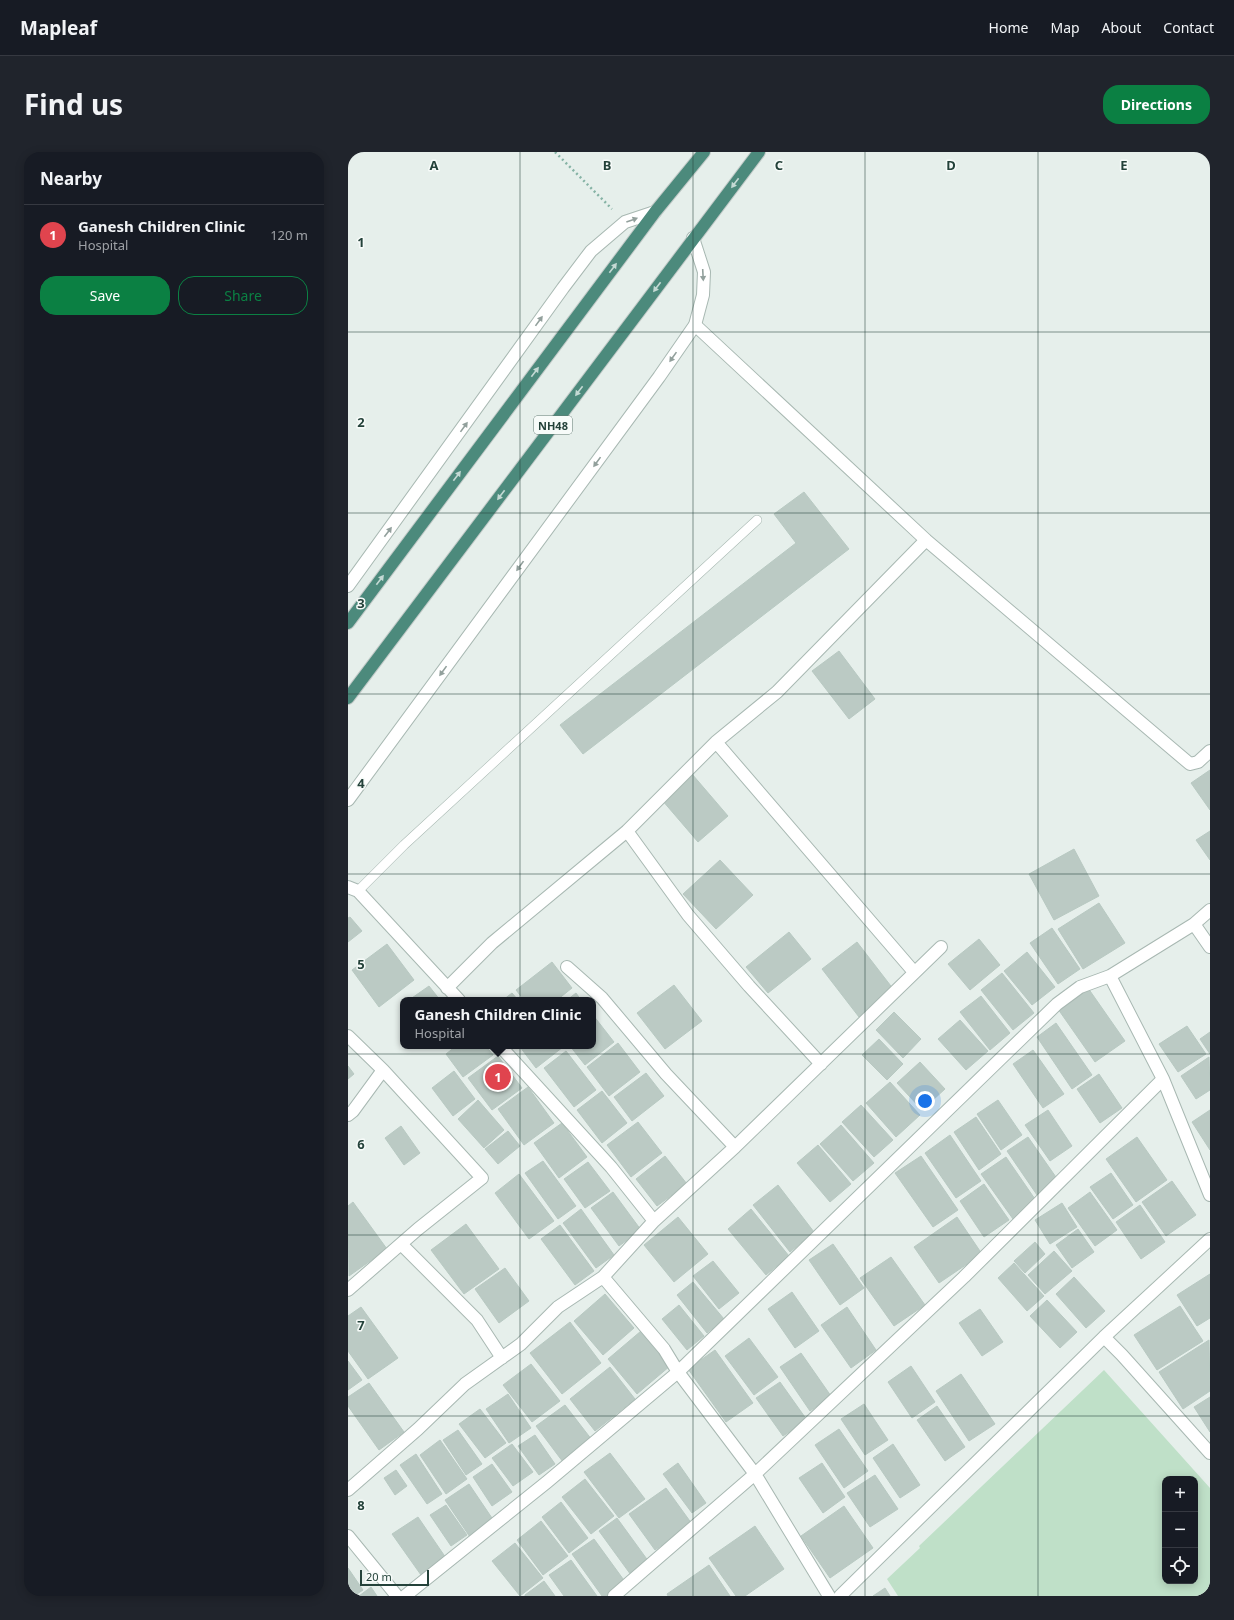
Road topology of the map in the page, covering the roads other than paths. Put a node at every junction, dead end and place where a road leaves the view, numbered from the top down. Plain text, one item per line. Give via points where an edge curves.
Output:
1 (704, 152) edge
2 (759, 152) edge
3 (655, 212) junction
4 (693, 238) junction
5 (696, 325) junction
6 (757, 520) dead end
7 (926, 540) junction
8 (348, 586) edge
9 (348, 623) edge
10 (348, 698) edge
11 (716, 742) junction
12 (1210, 751) edge
13 (348, 800) edge
14 (627, 831) junction
15 (353, 889) edge
16 (1210, 910) edge
17 (1194, 924) junction
18 (941, 947) dead end
19 (1210, 947) edge
20 (567, 966) dead end
21 (914, 972) junction
22 (1110, 976) junction
23 (447, 988) junction
24 (456, 997) edge
25 (348, 1036) edge
26 (503, 1049) edge
27 (820, 1064) junction
28 (384, 1070) junction
29 (1163, 1079) junction
30 (348, 1115) edge
31 (735, 1147) junction
32 (1210, 1195) edge
33 (654, 1220) junction
34 (1210, 1239) edge
35 (401, 1244) junction
36 (603, 1278) junction
37 (348, 1290) edge
38 (1104, 1337) junction
39 (502, 1358) junction
40 (678, 1372) junction
41 (1210, 1454) edge
42 (754, 1474) junction
43 (348, 1490) edge
44 (348, 1536) edge
45 (397, 1596) edge
46 (405, 1596) edge
47 (614, 1596) edge
48 (829, 1596) edge
49 (840, 1596) edge

1 - 3 highway
2 -> 4 highway, NH48
8 -> 3 street via 591,251 625,222
9 -> 3 highway
4 -> 5 street via 704,272 703,295
4 -> 10 highway, NH48
5 - 7 street
5 -> 13 street
6 - 15 lane
7 - 11 street via 777,692
7 - 12 street via 1190,764 1198,762
11 - 14 street
11 - 21 street
14 - 23 street via 492,943
14 - 27 street via 688,915
15 - 23 street
16 - 17 street
17 - 19 street
17 - 22 street
18 - 21 street
20 - 31 street via 602,998 666,1074
21 - 27 street
22 - 29 street
22 - 40 street via 1080,987 1057,1004
23 - 24 street
25 - 28 street
26 - 33 street via 611,1167
27 - 31 street
28 - 30 street
28 - 35 street via 482,1178
29 - 32 street
29 - 42 street via 964,1277
31 - 33 street
33 - 36 street
34 - 38 street
35 - 37 street
35 - 39 street via 477,1320
36 - 39 street via 558,1307
36 - 40 street via 664,1350
38 - 41 street
38 - 49 street
39 - 43 street via 465,1384
40 - 42 street
40 - 46 street
42 - 47 street
42 - 48 street
44 - 45 street

